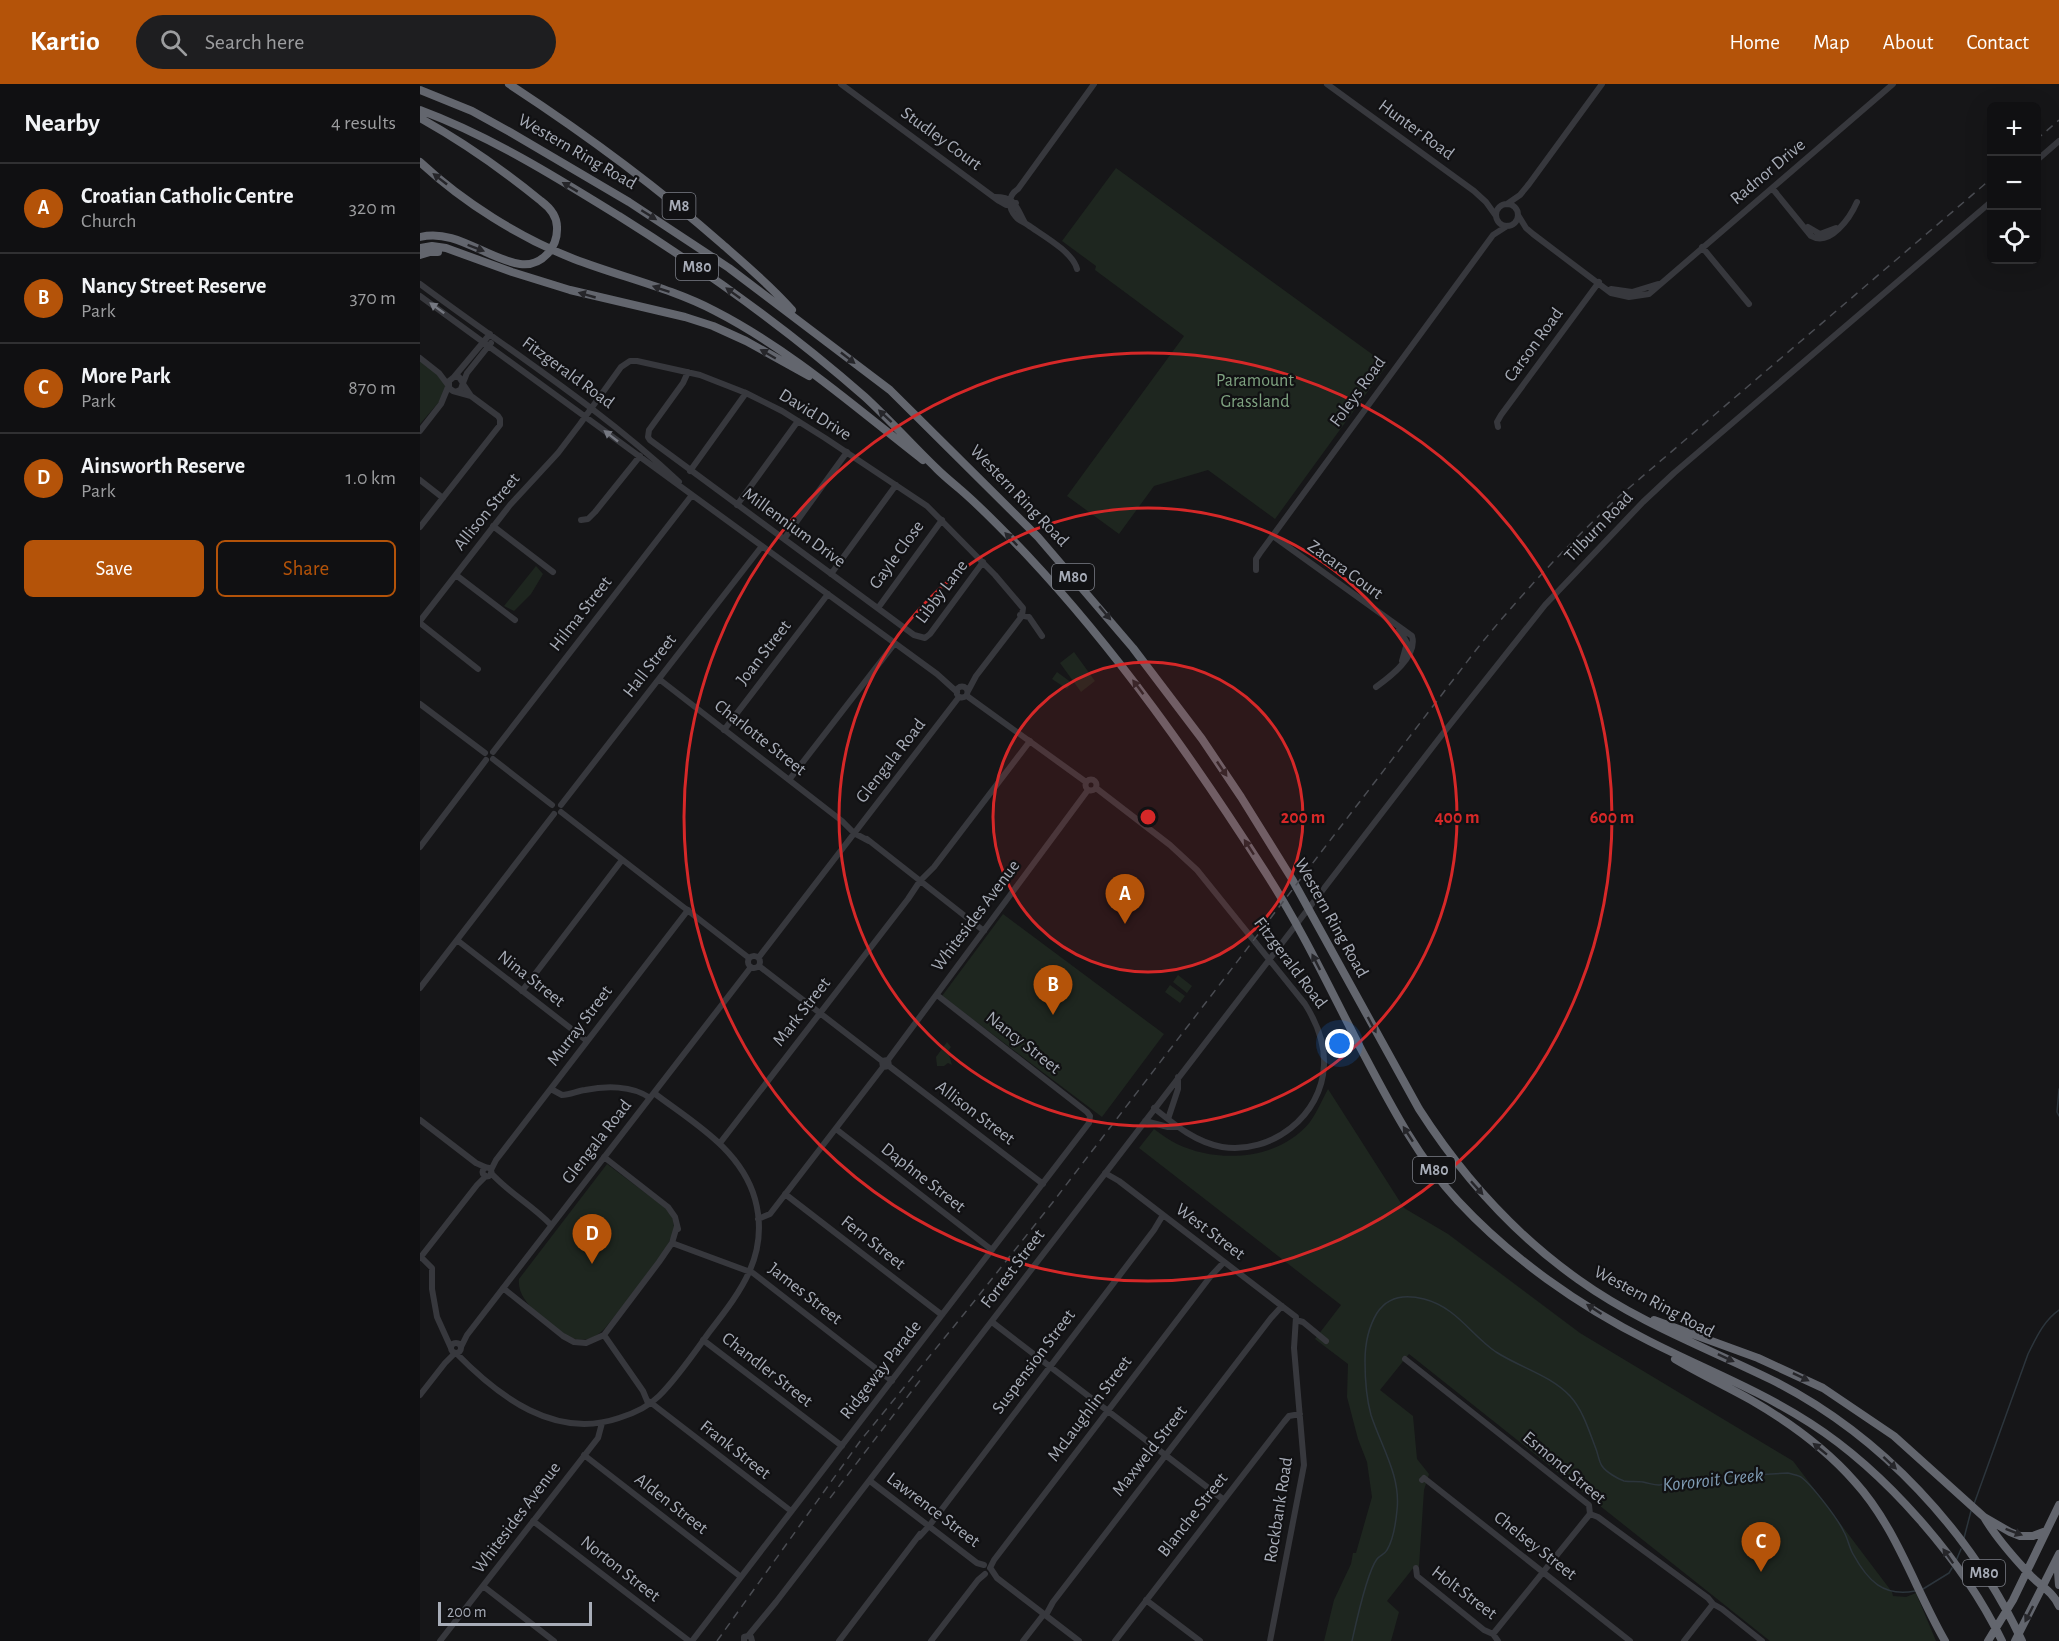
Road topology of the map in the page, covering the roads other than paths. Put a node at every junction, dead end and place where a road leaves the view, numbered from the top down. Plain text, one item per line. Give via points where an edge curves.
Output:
1 (420, 84) edge
2 (509, 84) edge
3 (841, 84) edge
4 (1094, 84) edge
5 (1327, 84) edge
6 (1602, 84) edge
7 (1893, 84) edge
8 (420, 90) edge
9 (420, 110) edge
10 (472, 111) junction
11 (420, 118) edge
12 (2059, 141) edge
13 (2041, 157) edge
14 (420, 162) edge
15 (1772, 188) junction
16 (1520, 195) junction
17 (1011, 202) junction
18 (1486, 202) junction
19 (1857, 202) dead end
20 (1505, 204) junction
21 (1987, 205) edge
22 (1517, 212) junction
23 (1497, 218) junction
24 (1509, 225) junction
25 (1526, 228) junction
26 (1493, 235) junction
27 (420, 237) edge
28 (1702, 247) junction
29 (420, 248) edge
30 (420, 255) edge
31 (471, 258) junction
32 (1077, 269) dead end
33 (1599, 282) junction
34 (420, 284) edge
35 (420, 296) edge
36 (1749, 304) dead end
37 (802, 322) junction
38 (492, 336) junction
39 (486, 344) junction
40 (420, 358) edge
41 (688, 372) junction
42 (439, 373) junction
43 (453, 377) junction
44 (820, 380) junction
45 (463, 384) junction
46 (448, 385) junction
47 (456, 392) junction
48 (746, 393) junction
49 (471, 396) junction
50 (441, 404) junction
51 (591, 408) junction
52 (586, 417) junction
53 (430, 418) junction
54 (798, 421) junction
55 (580, 424) joint
56 (420, 426) edge
57 (1498, 427) dead end
58 (420, 431) edge
59 (635, 444) junction
60 (632, 452) junction
61 (847, 453) junction
62 (640, 458) junction
63 (632, 466) junction
64 (690, 471) junction
65 (940, 473) junction
66 (420, 480) edge
67 (896, 485) junction
68 (692, 495) junction
69 (443, 498) junction
70 (737, 505) junction
71 (581, 520) dead end
72 (942, 520) junction
73 (493, 526) junction
74 (420, 527) edge
75 (1273, 536) junction
76 (784, 539) junction
77 (762, 546) junction
78 (983, 562) junction
79 (1256, 570) dead end
80 (553, 572) dead end
81 (831, 574) junction
82 (456, 575) junction
83 (828, 594) junction
84 (878, 608) junction
85 (1021, 616) junction
86 (515, 620) dead end
87 (420, 622) edge
88 (1042, 636) dead end
89 (925, 638) joint
90 (895, 643) junction
91 (478, 669) dead end
92 (658, 679) junction
93 (1376, 687) dead end
94 (962, 692) junction
95 (420, 704) edge
96 (724, 730) junction
97 (1030, 741) junction
98 (489, 756) junction
99 (789, 780) junction
100 (1094, 784) junction
101 (559, 810) junction
102 (856, 831) junction
103 (420, 847) edge
104 (622, 860) junction
105 (922, 882) junction
106 (688, 910) junction
107 (984, 931) junction
108 (1290, 932) joint
109 (457, 940) junction
110 (759, 957) junction
111 (750, 958) junction
112 (759, 966) junction
113 (751, 967) junction
114 (420, 988) edge
115 (522, 991) junction
116 (937, 995) junction
117 (820, 1013) junction
118 (587, 1041) junction
119 (885, 1063) junction
120 (1178, 1077) junction
121 (552, 1087) junction
122 (652, 1095) junction
123 (1154, 1108) junction
124 (1090, 1116) joint
125 (1168, 1119) junction
126 (1145, 1121) junction
127 (421, 1123) edge
128 (1178, 1127) junction
129 (836, 1129) junction
130 (720, 1143) junction
131 (604, 1157) junction
132 (1106, 1171) junction
133 (487, 1172) junction
134 (1043, 1184) junction
135 (785, 1194) junction
136 (1165, 1216) junction
137 (758, 1219) junction
138 (553, 1223) junction
139 (674, 1244) junction
140 (992, 1250) junction
141 (421, 1257) edge
142 (1222, 1260) junction
143 (750, 1272) junction
144 (503, 1288) junction
145 (1617, 1305) junction
146 (1282, 1306) junction
147 (942, 1315) junction
148 (1296, 1320) junction
149 (992, 1322) junction
150 (604, 1335) junction
151 (1645, 1339) junction
152 (704, 1340) junction
153 (1326, 1341) dead end
154 (456, 1348) junction
155 (1405, 1359) dead end
156 (1049, 1366) junction
157 (892, 1381) junction
158 (420, 1395) edge
159 (651, 1401) junction
160 (1108, 1411) junction
161 (1300, 1414) junction
162 (599, 1423) junction
163 (842, 1446) junction
164 (584, 1455) junction
165 (1166, 1455) junction
166 (1422, 1480) dead end
167 (870, 1481) junction
168 (1224, 1500) junction
169 (2059, 1505) edge
170 (791, 1511) junction
171 (1590, 1514) junction
172 (1984, 1517) junction
173 (533, 1521) junction
174 (928, 1525) junction
175 (2046, 1531) junction
176 (2058, 1556) edge
177 (1416, 1568) dead end
178 (985, 1569) junction
179 (2026, 1571) junction
180 (1543, 1572) junction
181 (741, 1577) junction
182 (2059, 1585) edge
183 (483, 1586) junction
184 (2042, 1587) junction
185 (1146, 1600) junction
186 (1713, 1604) junction
187 (2059, 1606) edge
188 (1044, 1614) junction
189 (1493, 1634) junction
190 (750, 1639) edge
191 (440, 1641) edge
192 (554, 1641) edge
193 (691, 1641) edge
194 (839, 1641) edge
195 (931, 1641) edge
196 (1023, 1641) edge
197 (1079, 1641) edge
198 (1115, 1641) edge
199 (1200, 1641) edge
200 (1270, 1641) edge
201 (1498, 1641) edge
202 (1630, 1641) edge
203 (1683, 1641) edge
204 (1762, 1641) edge
205 (1943, 1641) edge
206 (1988, 1641) edge
207 (2002, 1641) edge
208 (2015, 1641) edge
209 (2022, 1641) edge

1 - 10 highway
2 - 37 highway, M8 via 571,125 691,216 773,289
3 - 17 street, Studley Court via 995,197
4 - 17 street
5 - 18 street, Hunter Road
6 - 16 street
7 - 15 street, Radnor Drive
8 - 10 highway, Western Ring Road / M80
65 -> 9 highway, Western Ring Road / M80 via 898,428 838,374 679,255 532,165
10 -> 37 highway, Western Ring Road / M80 via 670,228
27 -> 11 highway via 448,238 525,264 549,253 556,241 557,224 549,209 513,178
12 - 13 street
44 -> 14 highway via 715,311 543,244 477,207
15 - 19 street via 1805,226 1820,234 1837,228
15 - 28 street, Radnor Drive
16 - 20 street
16 - 22 street
17 - 32 street via 1016,217 1068,254
18 - 20 street, Hunter Road
18 - 23 street, Hunter Road
20 - 22 street
20 - 23 street via 1498,209
21 - 108 street, Tilburn Road via 1674,473 1603,543 1498,662
22 - 24 street via 1516,221
22 - 25 street, Radnor Drive
23 - 24 street
23 - 26 street, Foleys Road
24 - 25 street, Radnor Drive
24 - 26 street, Foleys Road
25 - 33 street, Radnor Drive
26 - 75 street, Foleys Road
28 - 33 street, Radnor Drive via 1661,283 1642,291 1607,288
28 - 36 street
29 - 31 highway via 439,246
30 - 31 highway via 435,251
44 -> 31 highway via 713,326 578,293
33 - 57 street, Carson Road via 1501,415
34 - 38 street, Fitzgerald Road
39 -> 35 street, Fitzgerald Road
37 -> 145 highway, Western Ring Road / M80 via 890,390 1062,564 1133,648 1241,797 1292,879 1419,1109 1468,1178 1540,1250
38 - 39 street
38 - 51 street, Fitzgerald Road
39 - 43 street
39 - 45 street
39 - 52 street, Fitzgerald Road
40 - 42 street
41 - 48 street, David Drive
41 - 51 street, David Drive via 630,361 621,367
41 - 64 street, Millennium Drive via 648,437
42 - 43 street
42 - 46 street
43 - 45 street via 459,377
43 - 46 street
44 - 65 highway
45 - 47 street
45 - 49 street
46 - 47 street
46 - 50 street
47 - 49 street
47 - 50 street
48 - 54 street, David Drive
48 - 64 street
49 - 69 street via 499,420
50 - 53 street
51 - 52 street, David Drive
51 - 59 street, Fitzgerald Road
52 - 55 street, David Drive
60 -> 52 street, Fitzgerald Road
53 - 56 street
53 - 58 street
54 - 61 street, David Drive
54 - 70 street
55 - 73 street, Allison Street
59 - 62 street via 641,451
59 - 68 street, Fitzgerald Road
60 - 62 street, Fitzgerald Road
60 - 63 street
61 - 67 street, David Drive
61 - 76 street
62 - 63 street
62 - 68 street, Fitzgerald Road
63 - 71 street via 595,513
64 - 70 street, Millennium Drive
151 -> 65 highway, Western Ring Road / M80 via 1516,1255 1455,1197 1401,1122 1281,896 1214,791 1118,661 1027,555
66 - 69 street
67 - 72 street, David Drive
67 - 81 street
68 - 77 street, Fitzgerald Road
68 - 98 street, Hilma Street
69 - 74 street
70 - 76 street, Millennium Drive
72 - 78 street, David Drive
72 - 84 street, Gayle Close
73 - 80 street
73 - 82 street, Allison Street
75 - 79 street, Foleys Road via 1256,559
75 - 93 street, Zacara Court via 1399,629 1407,650 1399,666
76 - 81 street, Millennium Drive
77 - 83 street, Fitzgerald Road
77 - 92 street, Hall Street
78 - 85 street, David Drive via 1016,601
78 - 89 street, Libby Lane
81 - 84 street, Millennium Drive
82 - 86 street
82 - 87 street, Allison Street
83 - 90 street, Fitzgerald Road
83 - 96 street, Joan Street
84 - 89 street, Millennium Drive via 914,635
85 - 88 street via 1031,621
85 - 94 street, Glengala Road
87 - 91 street
90 - 94 street, Fitzgerald Road
90 - 99 street
92 - 96 street, Charlotte Street
92 - 101 street, Hall Street
94 - 97 street, Fitzgerald Road
94 - 102 street, Glengala Road
95 - 98 street
96 - 99 street, Charlotte Street
97 - 100 street, Fitzgerald Road via 1086,782 1085,786
97 - 105 street, Mark Street
98 - 101 street via 552,805 556,803
98 - 103 street, Hilma Street
99 - 102 street, Charlotte Street
100 - 107 street, Whitesides Avenue
100 - 128 street, Fitzgerald Road via 1187,860 1305,1004 1320,1033 1324,1066 1321,1082 1308,1109 1288,1131 1249,1147 1224,1147 1200,1140
101 - 104 street
101 - 109 street, Hall Street
102 - 105 street, Charlotte Street
102 - 110 street, Glengala Road
104 - 106 street
104 - 115 street
105 - 107 street, Charlotte Street
105 - 117 street, Mark Street
106 - 111 street
106 - 118 street, Murray Street
107 - 116 street, Whitesides Avenue
108 - 120 street, Forrest Street
109 - 114 street, Hall Street
109 - 115 street, Nina Street
110 - 111 street
110 - 112 street
111 - 113 street
112 - 113 street
112 - 117 street, Allison Street
113 - 122 street, Glengala Road
115 - 118 street, Nina Street
116 - 119 street, Whitesides Avenue
116 - 124 street, Nancy Street
117 - 119 street, Allison Street
117 - 130 street, Mark Street
118 - 121 street, Murray Street
119 - 129 street, Whitesides Avenue
119 - 134 street, Allison Street
120 - 123 street, Forrest Street
120 - 125 street
121 - 122 street via 565,1095 616,1088
121 - 133 street, Murray Street
122 - 130 street
122 - 131 street, Glengala Road
123 - 125 street, Fitzgerald Road
123 - 126 street, Forrest Street
124 - 134 street, Ridgeway Parade via 1089,1123
125 - 128 street, Fitzgerald Road
126 - 128 street
126 - 132 street, Forrest Street
127 - 133 street
129 - 135 street, Whitesides Avenue
129 - 140 street, Daphne Street
130 - 137 street via 744,1172
131 - 138 street, Glengala Road
131 - 139 street via 668,1207 677,1226
132 - 136 street, West Street
132 - 149 street, Forrest Street
133 - 138 street
133 - 141 street, Murray Street
134 - 140 street, Ridgeway Parade
135 - 137 street, Whitesides Avenue via 770,1214
135 - 147 street, Fern Street
136 - 142 street, West Street
136 - 156 street, Suspension Street
137 - 143 street via 758,1244
138 - 144 street, Glengala Road
139 - 143 street, James Street
139 - 150 street
140 - 147 street, Ridgeway Parade
141 - 154 street via 432,1268 439,1324
142 - 146 street, West Street
142 - 160 street, McLaughlin Street
143 - 152 street
143 - 157 street, James Street
144 - 150 street via 573,1342 586,1343
144 - 154 street, Glengala Road
145 -> 172 highway via 1758,1358 1823,1388 1894,1436
145 -> 209 highway, Western Ring Road / M80 via 1774,1381 1829,1414 1880,1454 1937,1512 1977,1562
146 - 148 street, West Street
146 - 165 street, Maxweld Street
147 - 157 street, Ridgeway Parade
148 - 153 street, West Street
148 - 161 street, Rockbank Road via 1292,1335
149 - 156 street
149 - 167 street, Forrest Street
150 - 159 street, Frank Street
205 -> 151 highway via 1876,1509 1835,1461 1754,1401 1694,1371
207 -> 151 highway, Western Ring Road / M80 via 1929,1530 1881,1479 1807,1421
152 - 159 street via 662,1394
152 - 163 street, Chandler Street
154 - 158 street, Glengala Road
154 - 162 street via 465,1363 536,1415 567,1424
155 - 171 street, Esmond Street via 1589,1505
156 - 160 street
156 - 174 street, Suspension Street
157 - 163 street, Ridgeway Parade
159 - 162 street via 623,1417
159 - 170 street, Frank Street
160 - 165 street
160 - 178 street, McLaughlin Street
161 - 168 street, Blanche Street via 1288,1416
161 - 200 street, Rockbank Road via 1304,1465
162 - 164 street, Whitesides Avenue via 598,1433
163 - 170 street, Ridgeway Parade
164 - 173 street, Whitesides Avenue
164 - 181 street, Alden Street
165 - 168 street
165 - 188 street, Maxweld Street
166 - 180 street, Chelsey Street
167 - 174 street, Lawrence Street
167 - 190 street, Forrest Street
168 - 185 street, Blanche Street
169 - 175 highway
170 - 181 street, Ridgeway Parade
171 - 180 street
171 - 186 street, Esmond Street via 1608,1523
172 -> 175 highway via 2020,1536
172 - 179 highway
173 - 183 street, Whitesides Avenue
173 - 193 street, Norton Street
174 - 178 street, Lawrence Street
174 - 194 street, Suspension Street
175 - 179 highway
176 - 182 highway
176 - 184 highway
177 - 189 street, Holt Street via 1417,1576
178 - 188 street, Lawrence Street
178 - 195 street, McLaughlin Street
179 - 184 highway
179 - 206 highway
180 - 189 street
180 - 202 street, Chelsey Street
181 - 193 street, Ridgeway Parade
183 - 191 street, Whitesides Avenue
183 - 192 street
184 - 187 highway via 2054,1595
184 -> 208 highway
185 - 198 street, Blanche Street
185 - 199 street
186 - 203 street
186 - 204 street, Esmond Street
188 - 196 street, Maxweld Street
188 - 197 street, Lawrence Street
189 - 201 street, Holt Street

